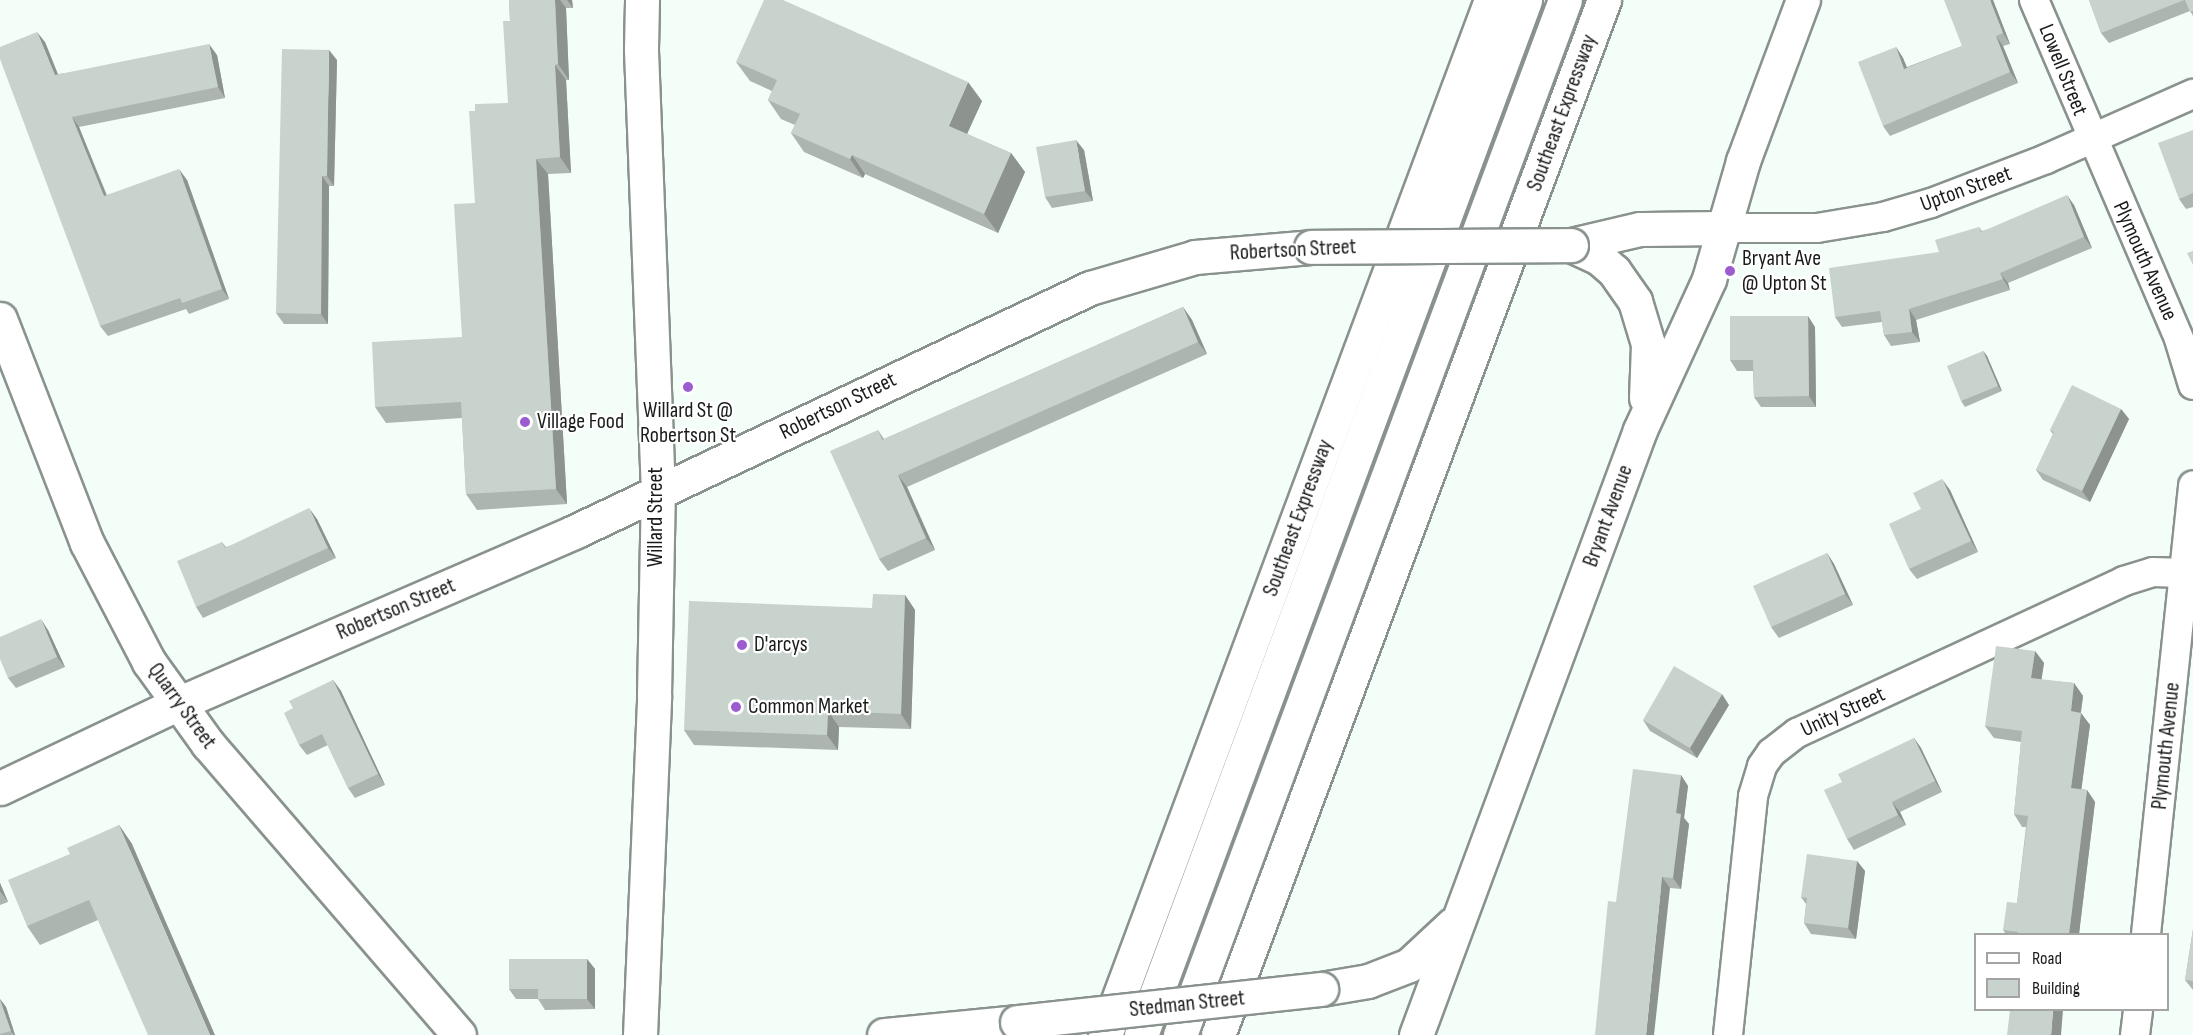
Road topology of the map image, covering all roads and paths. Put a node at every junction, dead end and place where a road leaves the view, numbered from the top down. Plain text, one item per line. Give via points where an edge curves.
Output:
1 (642, 0) edge
2 (1491, 0) edge
3 (1525, 0) edge
4 (1565, 0) edge
5 (1604, 0) edge
6 (1803, 0) edge
7 (2034, 0) edge
8 (2193, 94) edge
9 (2091, 139) junction
10 (1725, 228) junction
11 (1571, 245) junction
12 (0, 319) edge
13 (2193, 385) edge
14 (1640, 430) junction
15 (2193, 485) edge
16 (658, 493) junction
17 (2184, 573) junction
18 (177, 704) junction
19 (0, 788) edge
20 (1463, 910) junction
21 (2146, 933) edge
22 (2138, 1011) edge
23 (459, 1035) edge
24 (640, 1035) edge
25 (884, 1035) edge
26 (1105, 1035) edge
27 (1141, 1035) edge
28 (1180, 1035) edge
29 (1218, 1035) edge
30 (1416, 1035) edge
31 (1728, 1035) edge
32 (2135, 1035) edge

1 - 16 main road, Willard Street
2 - 26 main road, Southeast Expressway
3 - 27 main road
4 - 28 main road
5 - 29 main road, Southeast Expressway
6 - 10 main road, Bryant Avenue via 1743,161
7 - 9 street, Lowell Street
8 - 9 street, Upton Street
9 - 10 street, Upton Street via 2001,177 1883,217 1806,228
9 - 13 street, Plymouth Avenue via 2179,339
10 - 11 main road, Robertson Street via 1640,229
10 - 14 main road, Bryant Avenue via 1709,279
11 - 14 main road via 1599,258 1614,271 1644,322 1649,371
11 - 16 main road, Robertson Street, bridge via 1311,248 1195,257 1090,288
12 - 18 main road, Quarry Street via 107,587
14 - 20 main road, Bryant Avenue
15 - 17 street, Plymouth Avenue
16 - 18 main road, Robertson Street
16 - 24 main road, Willard Street
17 - 21 street, Plymouth Avenue
17 - 31 street, Unity Street via 2153,572 2124,582 1797,733 1771,753 1762,766 1753,796
18 - 19 main road, Robertson Street
18 - 23 main road, Quarry Street
20 - 25 main road, Stedman Street, bridge via 1445,935 1409,965 1368,981
20 - 30 main road, Bryant Avenue
22 - 32 street

